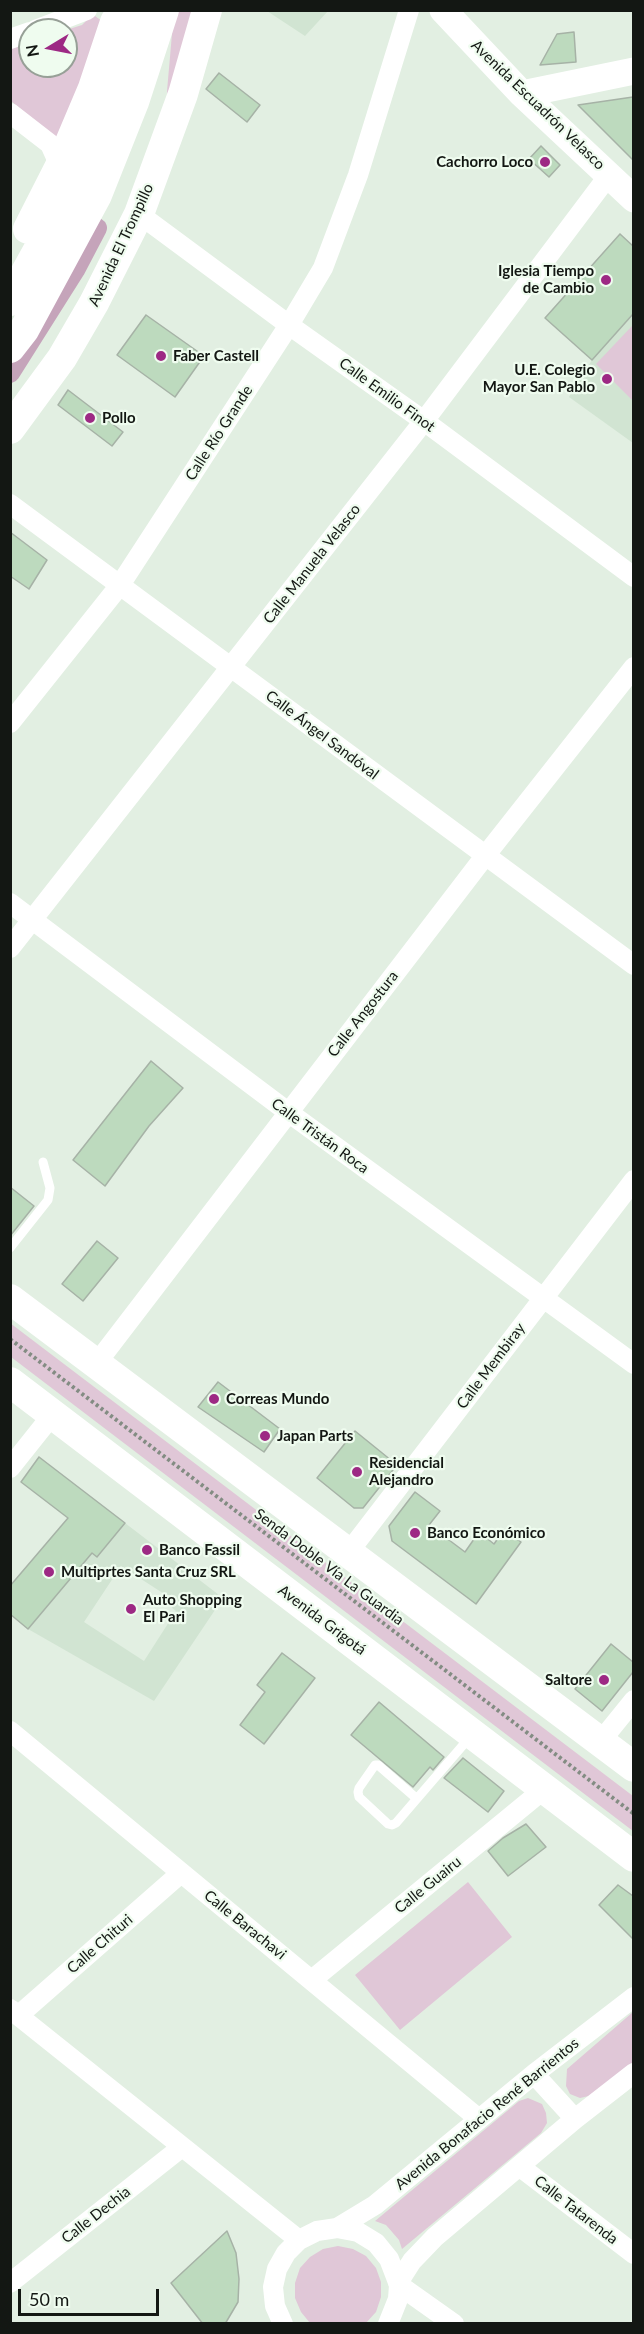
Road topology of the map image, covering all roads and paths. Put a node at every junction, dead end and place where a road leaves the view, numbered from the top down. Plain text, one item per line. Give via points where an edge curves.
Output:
1 (87, 10) edge
2 (207, 10) edge
3 (409, 10) edge
4 (442, 10) edge
5 (136, 12) edge
6 (66, 18) edge
7 (633, 71) edge
8 (522, 94) junction
9 (10, 113) edge
10 (161, 156) junction
11 (609, 175) junction
12 (67, 176) junction
13 (633, 199) edge
14 (139, 214) junction
15 (15, 254) edge
16 (10, 301) edge
17 (289, 325) junction
18 (10, 348) edge
19 (424, 421) junction
20 (10, 429) edge
21 (10, 504) edge
22 (633, 577) edge
23 (120, 585) junction
24 (633, 667) edge
25 (231, 668) junction
26 (10, 723) edge
27 (485, 856) junction
28 (10, 903) edge
29 (32, 920) junction
30 (10, 948) edge
31 (633, 965) edge
32 (288, 1112) junction
33 (43, 1162) dead end
34 (633, 1180) edge
35 (10, 1248) edge
36 (542, 1298) junction
37 (10, 1299) edge
38 (10, 1339) edge
39 (96, 1364) junction
40 (633, 1364) edge
41 (10, 1382) edge
42 (53, 1414) junction
43 (10, 1468) edge
44 (348, 1553) junction
45 (633, 1700) edge
46 (10, 1731) edge
47 (472, 1735) junction
48 (600, 1742) junction
49 (633, 1767) edge
50 (543, 1790) junction
51 (416, 1798) junction
52 (633, 1814) edge
53 (633, 1857) edge
54 (181, 1873) junction
55 (313, 1979) junction
56 (633, 1997) edge
57 (15, 2012) edge
58 (633, 2073) edge
59 (534, 2074) junction
60 (479, 2119) junction
61 (574, 2119) junction
62 (182, 2147) junction
63 (519, 2166) junction
64 (337, 2228) junction
65 (299, 2240) junction
66 (633, 2254) edge
67 (10, 2283) edge
68 (398, 2284) junction
69 (282, 2323) edge
70 (388, 2324) edge
71 (454, 2324) edge

1 - 6 street
2 - 10 main road, Avenida El Trompillo
3 - 17 street, Calle Río Grande via 358,175 327,258
4 - 8 street, Avenida Escuadrón Velasco
5 - 10 main road
5 - 12 main road via 93,88
5 - 18 main road via 134,102 97,195 24,330
7 - 8 street
8 - 11 street, Avenida Escuadrón Velasco
9 - 12 street via 50,144
10 - 14 main road, Avenida El Trompillo
11 - 13 street, Avenida Escuadrón Velasco
11 - 19 street, Calle Manuela Velasco
12 - 15 main road
12 - 16 main road
14 - 17 street, Calle Emilio Finot
14 - 20 main road, Avenida El Trompillo via 67,349
17 - 19 street, Calle Emilio Finot
17 - 23 street, Calle Río Grande
19 - 22 street, Calle Emilio Finot
19 - 25 street, Calle Manuela Velasco
21 - 23 street, Calle Ángel Sandóval
23 - 25 street, Calle Ángel Sandóval
23 - 26 street, Calle Río Grande
24 - 27 street, Calle Angostura
25 - 27 street, Calle Ángel Sandóval
25 - 29 street, Calle Manuela Velasco
27 - 31 street, Calle Ángel Sandóval
27 - 32 street, Calle Angostura
28 - 29 street, Calle Tristán Roca
29 - 30 street, Calle Manuela Velasco
29 - 32 street, Calle Tristán Roca
32 - 36 street, Calle Tristán Roca
32 - 39 street, Calle Angostura
33 - 35 lane via 50,1188 48,1200
34 - 36 street, Calle Membiray
36 - 40 street, Calle Tristán Roca
36 - 44 street, Calle Membiray
37 - 39 main road
38 - 52 path, Senda Doble Vía La Guardia
39 - 44 main road
41 - 42 main road, Avenida Grigotá
42 - 43 street
42 - 47 main road, Avenida Grigotá
44 - 48 main road
45 - 48 street
46 - 54 street, Calle Barachavi
47 - 50 main road, Avenida Grigotá
47 - 51 lane
48 - 49 main road
50 - 53 main road, Avenida Grigotá
50 - 55 street, Calle Guairu
51 - 51 lane via 392,1825 359,1797 358,1788 378,1765
54 - 55 street, Calle Barachavi
54 - 57 street, Calle Chituri
55 - 60 street, Calle Barachavi
56 - 59 street, Avenida Bonafacio René Barrientos
57 - 62 street
58 - 61 street
59 - 60 street, Avenida Bonafacio René Barrientos
59 - 61 street
60 - 64 street, Avenida Bonafacio René Barrientos via 375,2205
61 - 63 street
62 - 65 street
62 - 67 street, Calle Dechia
63 - 66 street, Calle Tatarenda
63 - 68 street via 435,2237 411,2261
64 - 65 street via 317,2231
64 - 68 street via 358,2232 376,2243 389,2259
65 - 69 street via 286,2253 273,2287
68 - 70 street via 398,2299
68 - 71 street

